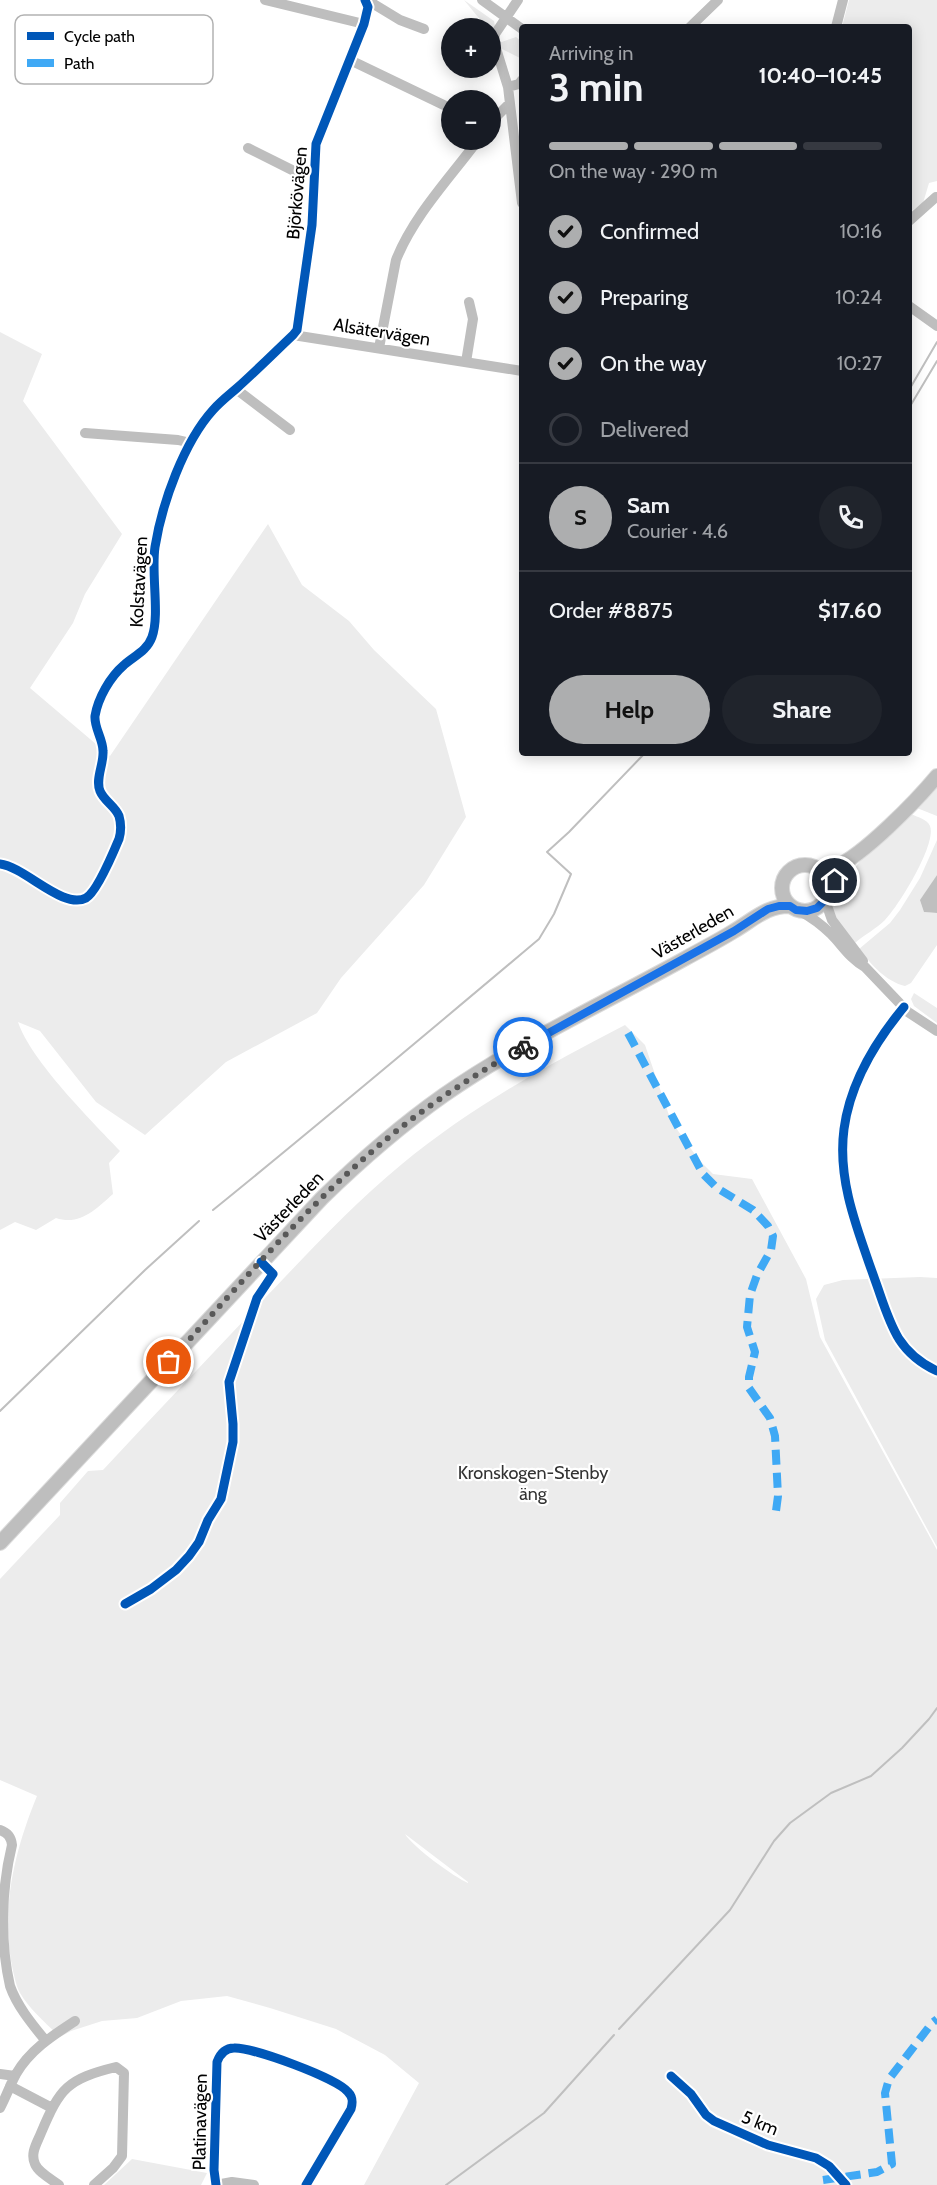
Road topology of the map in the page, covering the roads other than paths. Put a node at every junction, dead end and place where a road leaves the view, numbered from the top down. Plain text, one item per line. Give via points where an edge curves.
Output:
1 (265, 0) edge
2 (366, 0) edge
3 (482, 0) edge
4 (518, 0) edge
5 (718, 0) edge
6 (843, 0) edge
7 (506, 17) junction
8 (364, 24) junction
9 (693, 24) edge
10 (837, 24) edge
11 (519, 27) edge
12 (424, 29) dead end
13 (350, 60) junction
14 (519, 84) edge
15 (508, 87) junction
16 (510, 103) junction
17 (441, 104) edge
18 (501, 112) edge
19 (248, 148) dead end
20 (470, 150) edge
21 (314, 168) junction
22 (519, 178) edge
23 (936, 197) edge
24 (912, 218) edge
25 (469, 302) dead end
26 (912, 308) edge
27 (937, 326) edge
28 (293, 335) junction
29 (379, 348) junction
30 (466, 362) junction
31 (519, 371) edge
32 (236, 389) junction
33 (290, 429) dead end
34 (85, 433) dead end
35 (191, 443) junction
36 (937, 776) edge
37 (858, 853) junction
38 (0, 864) edge
39 (816, 868) junction
40 (782, 885) junction
41 (826, 896) junction
42 (795, 908) junction
43 (757, 915) junction
44 (865, 967) junction
45 (904, 1007) junction
46 (937, 1031) edge
47 (261, 1262) junction
48 (937, 1371) edge
49 (0, 1543) edge
50 (125, 1604) dead end
51 (0, 1830) edge
52 (0, 1910) edge
53 (5, 1988) edge
54 (75, 2021) dead end
55 (45, 2040) junction
56 (0, 2074) edge
57 (12, 2081) junction
58 (0, 2108) edge
59 (52, 2108) junction
60 (59, 2185) edge
61 (94, 2185) edge
62 (216, 2185) edge
63 (254, 2185) edge
64 (306, 2185) edge

1 - 8 street
2 - 8 street, Björkövägen
2 - 12 street
3 - 7 street
4 - 7 street
5 - 9 street
6 - 10 street
7 - 11 street
7 - 15 street via 494,42
8 - 13 street, Björkövägen
13 - 17 street
13 - 21 street, Björkövägen via 316,144
14 - 15 street
15 - 16 street
16 - 18 street
16 - 22 street
19 - 21 street via 298,173
20 - 29 street via 402,245
21 - 28 street, Björkövägen via 312,225 297,330
23 - 24 street
25 - 30 street via 473,319
26 - 27 street
28 - 29 street, Alsätervägen
28 - 32 street, Kolstavägen
29 - 30 street, Alsätervägen
30 - 31 street, Alsätervägen
32 - 33 street
32 - 35 street, Kolstavägen via 212,411
34 - 35 street
35 - 38 street, Kolstavägen via 171,489 155,546 153,636 144,650 114,676 96,713 103,749 100,792 118,813 120,833 112,856 86,898 71,899 18,869
36 - 37 main road
37 - 39 main road via 832,868
37 - 41 main road
39 - 40 main road via 795,868
39 - 41 main road via 825,876
40 - 42 main road via 784,896
40 - 43 main road, Västerleden
41 - 42 main road via 814,909
41 - 44 street via 832,920
42 - 43 main road, Västerleden via 774,907
42 - 44 street via 815,920
43 - 47 main road, Västerleden via 446,1094 357,1164
44 - 45 street
45 - 46 street
45 - 48 street via 871,1054 852,1094 844,1130 844,1174 863,1247 892,1326 906,1348
47 - 49 main road, Västerleden
47 - 50 street via 273,1274 257,1298 229,1382 233,1442 221,1499 189,1556
51 - 52 street via 9,1835 12,1845
52 - 53 street
53 - 55 street
54 - 55 street
55 - 57 street
56 - 57 street
57 - 58 street
57 - 59 street
59 - 60 street via 32,2155 35,2166
59 - 61 street via 62,2091 83,2076 116,2067 124,2073 122,2156
62 - 63 street, Platinavägen
62 - 64 street, Platinavägen via 217,2062 225,2051 233,2048 256,2052 310,2072 345,2088 351,2097 351,2109

